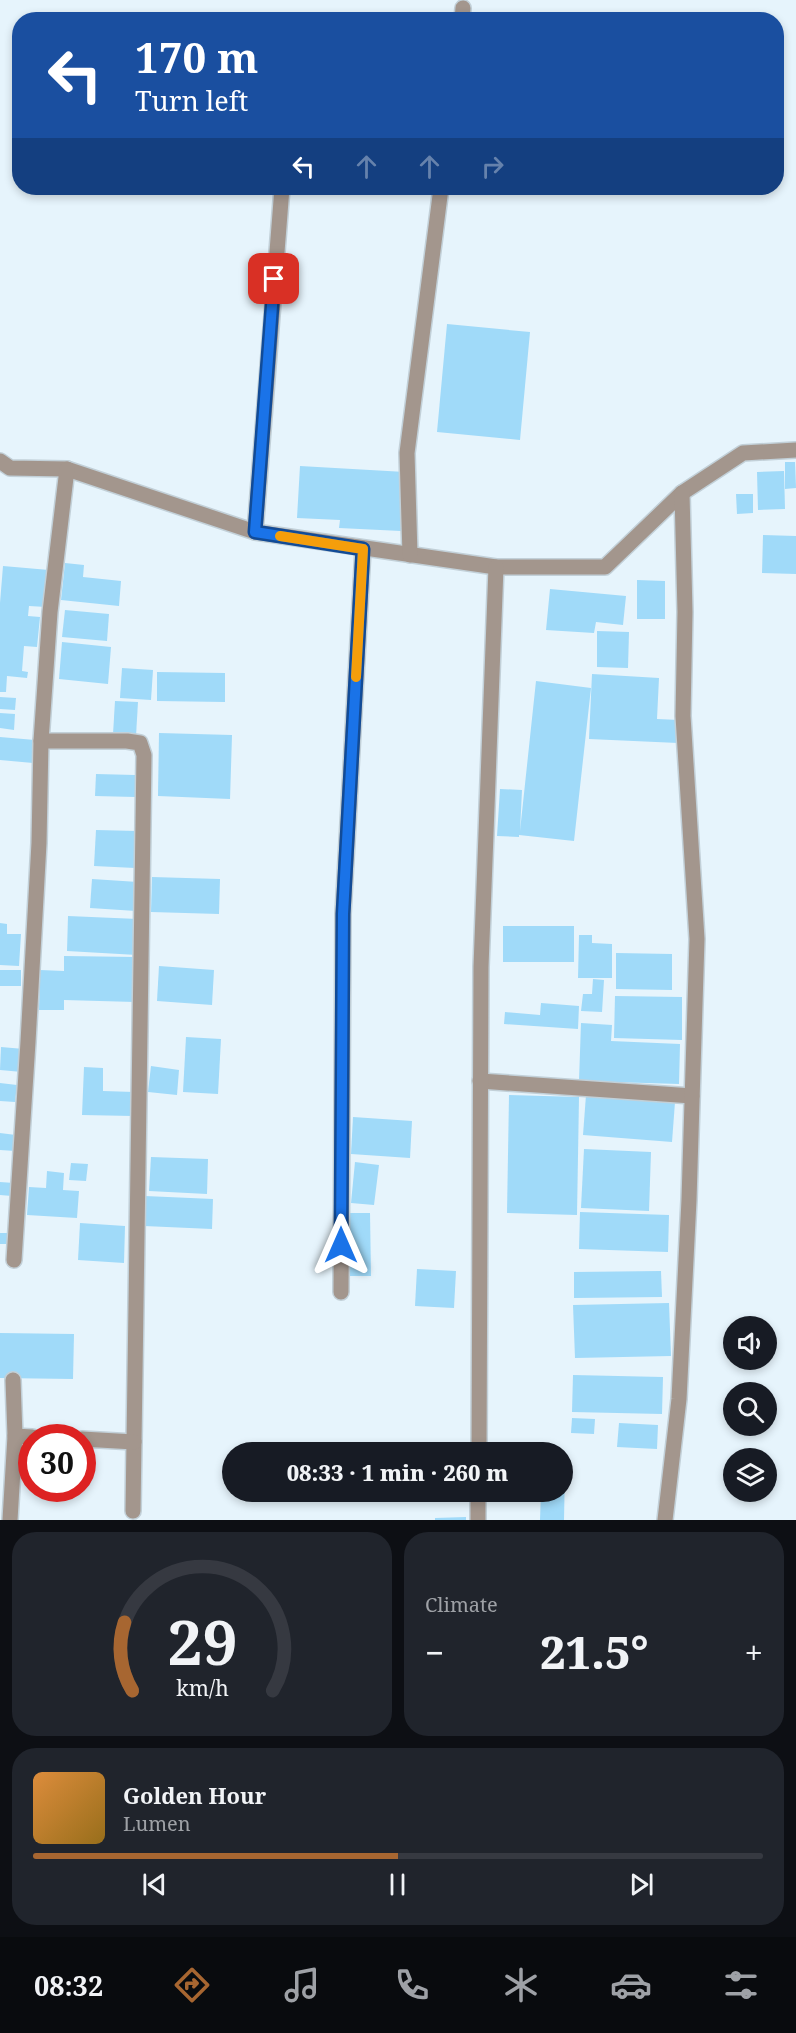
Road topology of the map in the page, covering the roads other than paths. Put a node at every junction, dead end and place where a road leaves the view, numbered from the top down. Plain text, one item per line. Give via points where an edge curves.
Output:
1 (281, 195) edge
2 (440, 195) edge
3 (796, 450) edge
4 (0, 461) edge
5 (67, 469) junction
6 (682, 493) junction
7 (255, 532) junction
8 (363, 549) junction
9 (410, 555) junction
10 (496, 567) junction
11 (42, 741) junction
12 (480, 1081) junction
13 (692, 1096) junction
14 (14, 1260) dead end
15 (341, 1293) dead end
16 (13, 1380) dead end
17 (15, 1436) junction
18 (18, 1436) edge
19 (96, 1440) edge
20 (134, 1442) junction
21 (478, 1442) edge
22 (478, 1502) edge
23 (133, 1511) dead end
24 (10, 1520) edge
25 (478, 1520) edge
26 (664, 1520) edge

1 - 7 street
2 - 9 street via 407,453
3 - 6 street via 743,453
4 - 5 street via 10,468
5 - 7 street
5 - 11 street via 50,612
6 - 10 street via 605,567
6 - 13 street via 683,716 698,939
7 - 8 street
8 - 9 street
8 - 15 street via 343,914
9 - 10 street
10 - 12 street
11 - 14 street
11 - 20 street via 128,741 140,743 144,755
12 - 13 street
12 - 21 street
13 - 26 street via 679,1399
16 - 17 street
17 - 18 street
17 - 24 street
19 - 20 street
20 - 23 street
22 - 25 street

